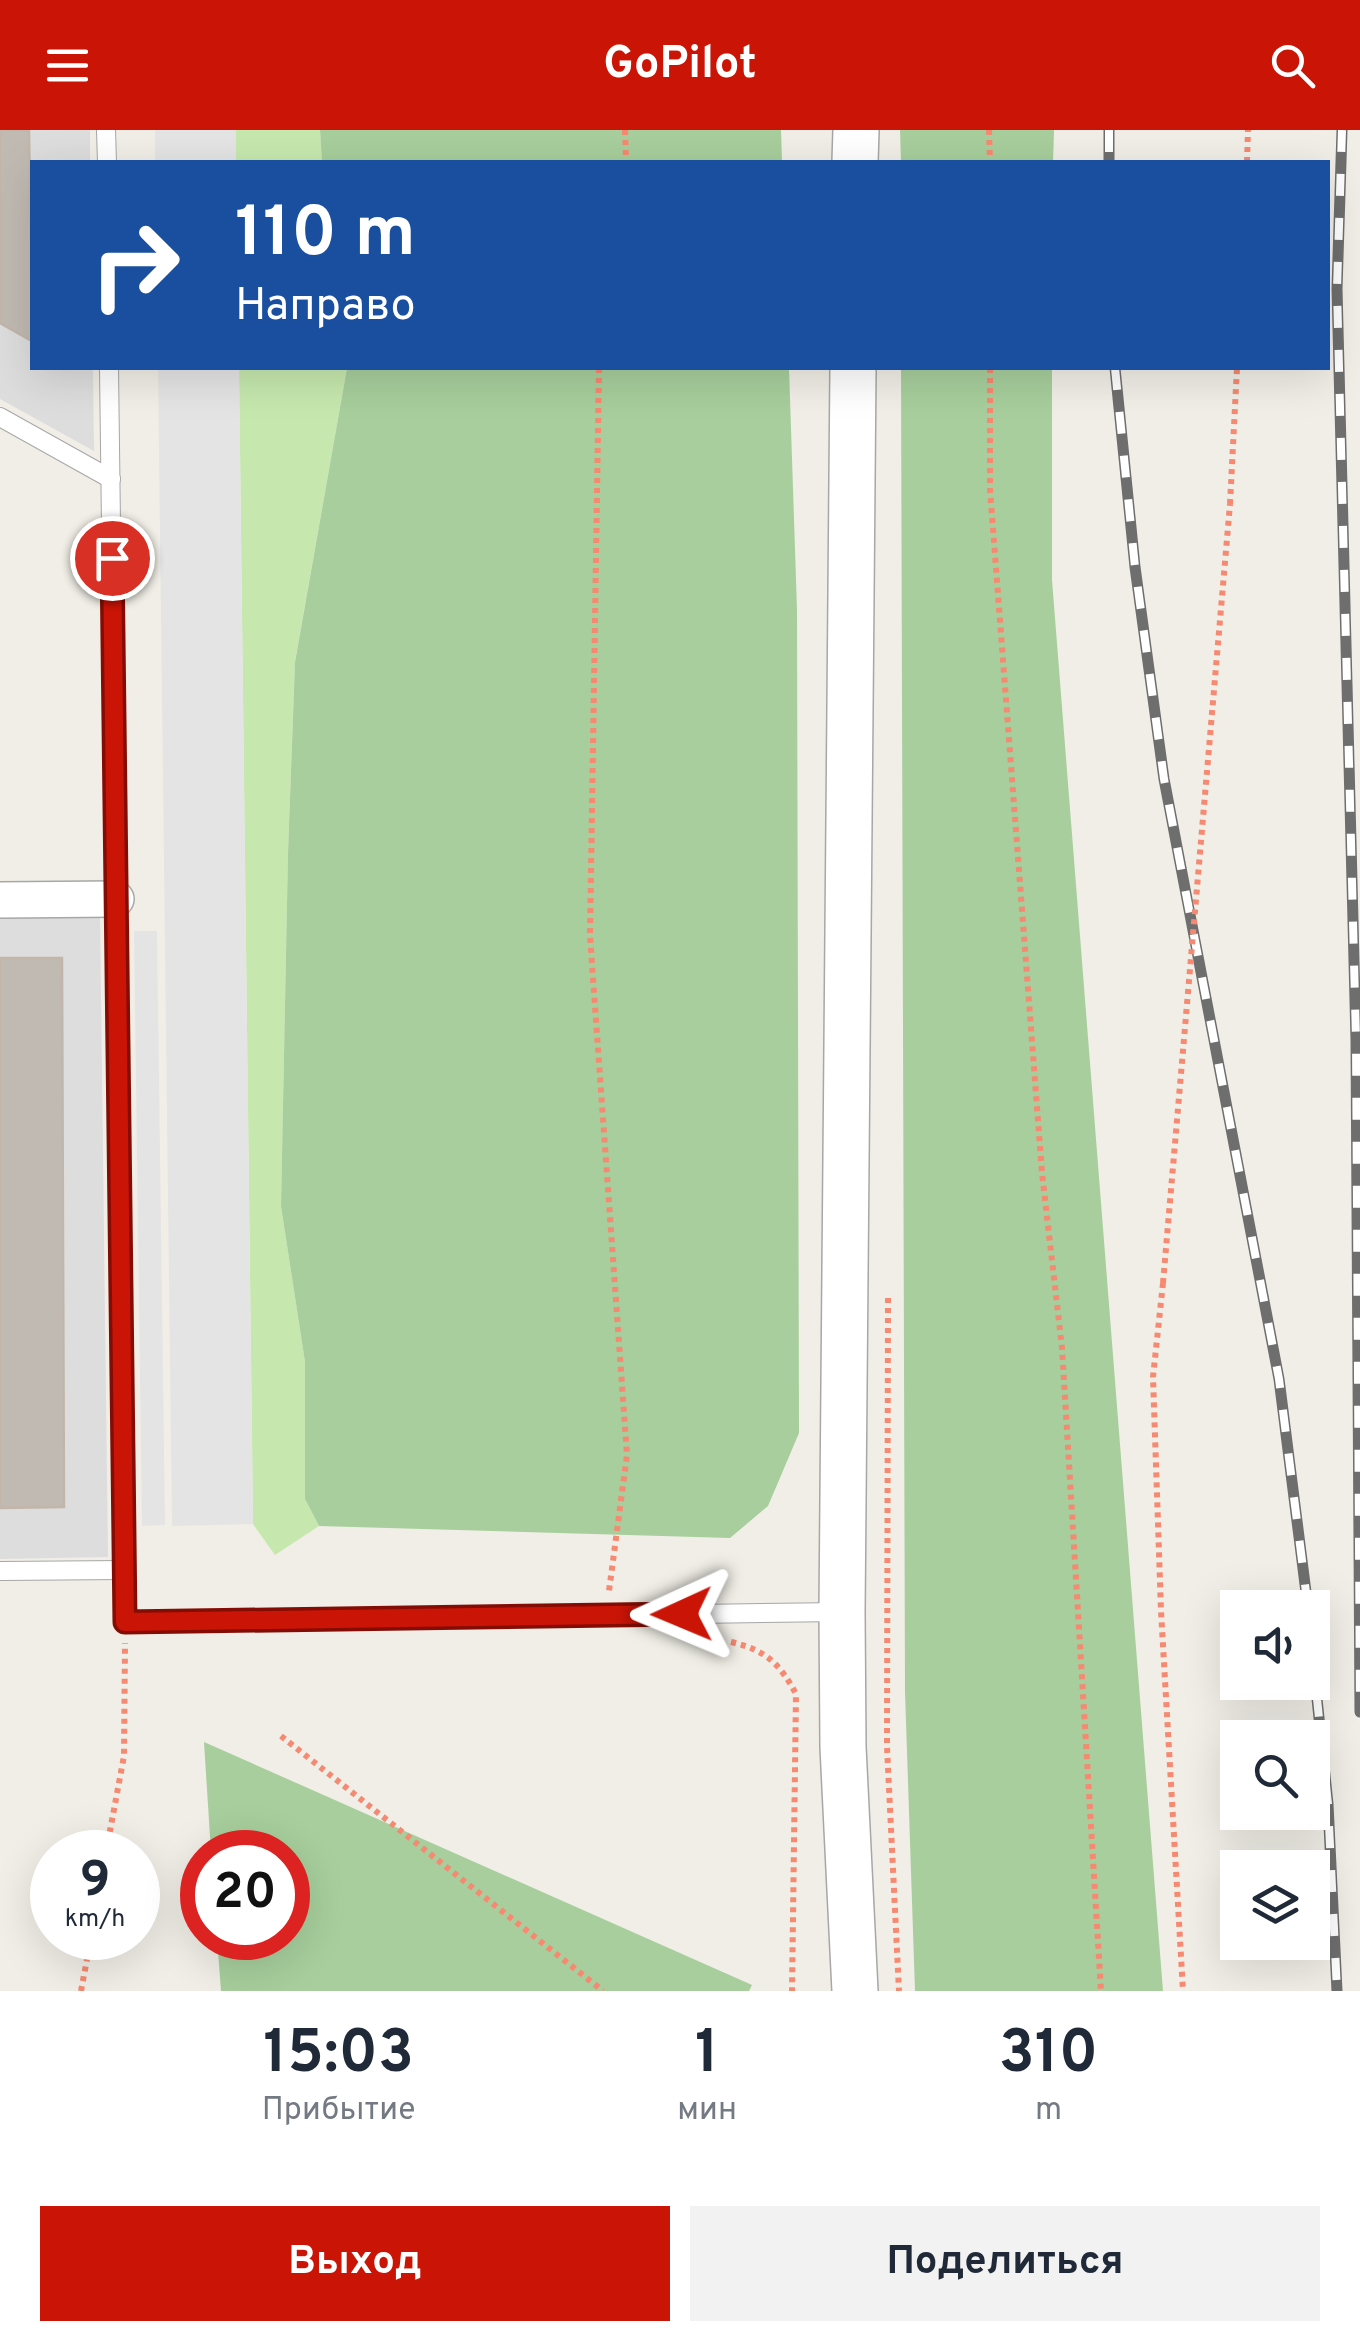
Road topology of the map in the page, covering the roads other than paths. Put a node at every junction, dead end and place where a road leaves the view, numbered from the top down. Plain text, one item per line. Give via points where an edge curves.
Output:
1 (106, 130) edge
2 (856, 130) edge
3 (107, 160) edge
4 (855, 160) edge
5 (109, 370) edge
6 (853, 370) edge
7 (0, 417) edge
8 (111, 479) junction
9 (116, 898) junction
10 (0, 900) edge
11 (124, 1570) junction
12 (0, 1571) edge
13 (842, 1612) junction
14 (855, 1991) edge

1 - 3 lane
2 - 4 street
5 - 8 lane
6 - 13 street
7 - 8 lane
8 - 9 lane
9 - 10 street
9 - 11 lane
11 - 12 lane
11 - 13 lane via 125,1622
13 - 14 street

